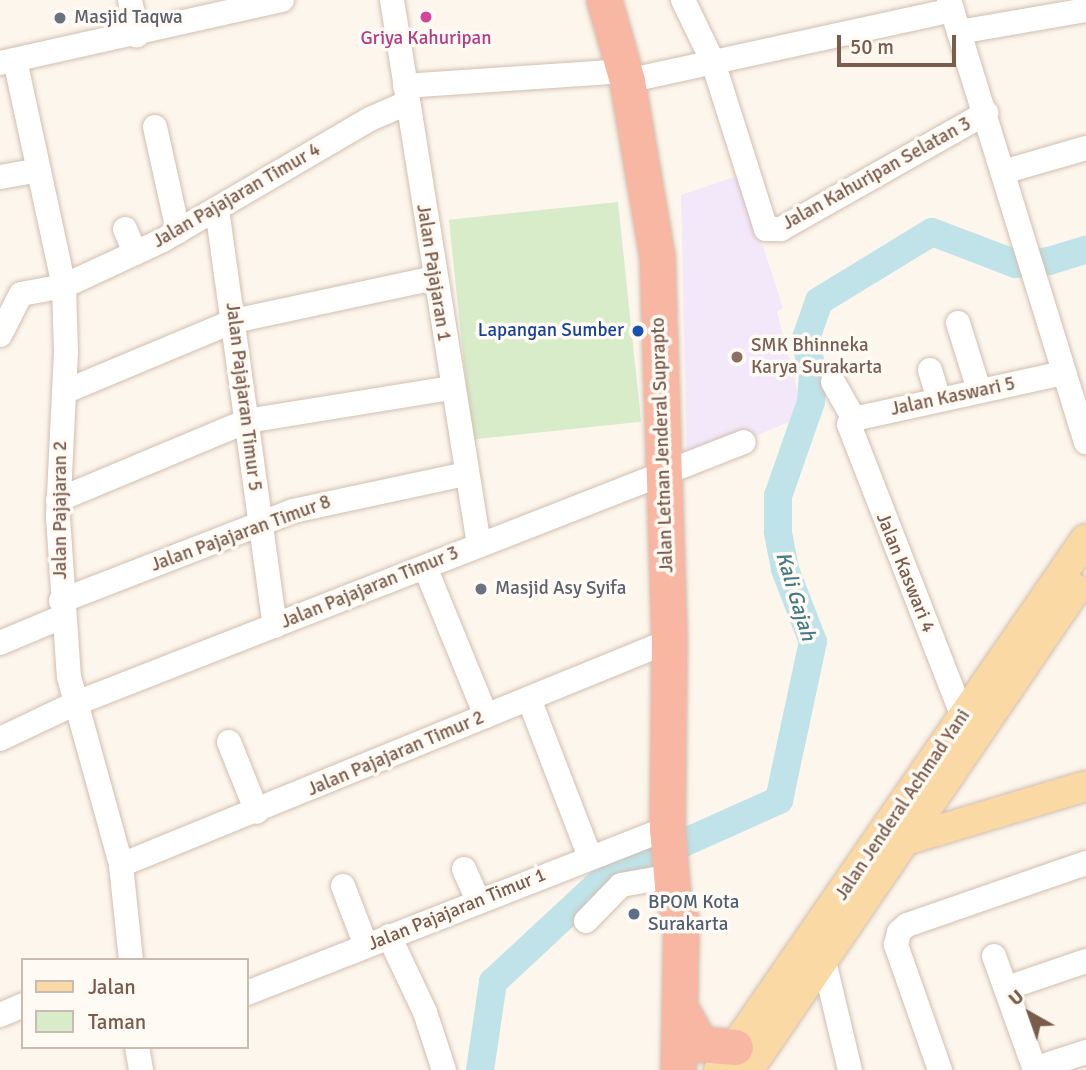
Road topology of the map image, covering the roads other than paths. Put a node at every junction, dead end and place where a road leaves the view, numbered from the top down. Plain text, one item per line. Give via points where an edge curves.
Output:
1 (130, 0) edge
2 (282, 0) edge
3 (392, 0) edge
4 (604, 0) edge
5 (683, 0) edge
6 (223, 8) edge
7 (1049, 8) edge
8 (1086, 10) edge
9 (953, 14) edge
10 (137, 35) junction
11 (8, 62) edge
12 (713, 62) junction
13 (625, 76) junction
14 (406, 94) junction
15 (986, 113) junction
16 (155, 127) dead end
17 (1086, 148) edge
18 (38, 170) junction
19 (1003, 172) junction
20 (0, 177) edge
21 (217, 209) junction
22 (125, 229) dead end
23 (178, 231) junction
24 (135, 253) junction
25 (433, 278) junction
26 (64, 286) junction
27 (11, 289) edge
28 (234, 321) junction
29 (958, 323) dead end
30 (0, 335) edge
31 (930, 370) dead end
32 (1064, 373) junction
33 (833, 382) dead end
34 (451, 388) junction
35 (979, 390) junction
36 (64, 392) junction
37 (939, 399) junction
38 (247, 421) junction
39 (851, 423) junction
40 (744, 442) dead end
41 (1086, 442) edge
42 (665, 471) junction
43 (466, 474) junction
44 (58, 500) junction
45 (260, 524) junction
46 (1086, 539) edge
47 (479, 545) junction
48 (425, 567) junction
49 (1086, 575) edge
50 (62, 609) junction
51 (275, 626) junction
52 (669, 641) junction
53 (0, 643) edge
54 (529, 699) junction
55 (74, 704) junction
56 (486, 716) junction
57 (963, 717) junction
58 (0, 739) edge
59 (229, 742) dead end
60 (1086, 786) edge
61 (257, 812) junction
62 (890, 843) junction
63 (590, 857) junction
64 (670, 861) junction
65 (1086, 863) edge
66 (121, 866) junction
67 (464, 869) dead end
68 (344, 886) dead end
69 (478, 900) junction
70 (586, 921) dead end
71 (389, 936) junction
72 (366, 946) junction
73 (994, 956) dead end
74 (128, 958) edge
75 (824, 961) junction
76 (1086, 961) edge
77 (1007, 988) junction
78 (248, 993) edge
79 (21, 1005) edge
80 (682, 1011) junction
81 (0, 1015) edge
82 (137, 1049) edge
83 (1086, 1052) edge
84 (734, 1062) edge
85 (141, 1070) edge
86 (444, 1070) edge
87 (660, 1070) edge
88 (678, 1070) edge
89 (850, 1070) edge
90 (940, 1070) edge
91 (1034, 1070) edge

1 - 10 street
2 - 6 street
3 - 14 street, Jalan Pajajaran 1
4 - 13 highway, Jalan Letnan Jenderal Suprapto
5 - 12 street
6 - 10 street
7 - 8 street, Jalan Pajajaran Timur 4
7 - 9 street, Jalan Pajajaran Timur 4
9 - 12 street, Jalan Pajajaran Timur 4
9 - 15 street
10 - 11 street
11 - 18 street, Jalan Pajajaran 2
12 - 13 street, Jalan Pajajaran Timur 4
12 - 15 street, Jalan Kahuripan Selatan 3 via 766,229 781,229
13 - 14 street, Jalan Pajajaran Timur 4
13 - 42 highway, Jalan Letnan Jenderal Suprapto via 654,221
14 - 21 street, Jalan Pajajaran Timur 4
14 - 25 street, Jalan Pajajaran 1
15 - 19 street
16 - 23 street
17 - 19 street
18 - 20 street
18 - 26 street, Jalan Pajajaran 2
19 - 32 street
21 - 23 street, Jalan Pajajaran Timur 4
21 - 28 street, Jalan Pajajaran Timur 5
22 - 24 street
23 - 24 street, Jalan Pajajaran Timur 4
24 - 26 street, Jalan Pajajaran Timur 4
25 - 28 street
25 - 34 street, Jalan Pajajaran 1
26 - 27 street, Jalan Pajajaran Timur 4
26 - 36 street, Jalan Pajajaran 2
27 - 30 street
28 - 36 street
28 - 38 street, Jalan Pajajaran Timur 5
29 - 35 street
31 - 37 street
32 - 35 street, Jalan Kaswari 5
32 - 41 street
33 - 39 street, Jalan Kaswari 4
34 - 38 street
34 - 43 street, Jalan Pajajaran 1
35 - 37 street, Jalan Kaswari 5
36 - 44 street, Jalan Pajajaran 2
37 - 39 street, Jalan Kaswari 5
38 - 44 street
38 - 45 street, Jalan Pajajaran Timur 5
39 - 57 street, Jalan Kaswari 4
40 - 42 street, Jalan Pajajaran Timur 3
42 - 47 street, Jalan Pajajaran Timur 3
42 - 52 highway, Jalan Letnan Jenderal Suprapto
43 - 45 street, Jalan Pajajaran Timur 8 via 329,500
43 - 47 street, Jalan Pajajaran 1
44 - 50 street, Jalan Pajajaran 2
45 - 50 street, Jalan Pajajaran Timur 8
45 - 51 street, Jalan Pajajaran Timur 5
46 - 57 main road, Jalan Jenderal Achmad Yani
47 - 48 street, Jalan Pajajaran Timur 3
48 - 51 street, Jalan Pajajaran Timur 3
48 - 56 street
49 - 62 main road, Jalan Jenderal Achmad Yani
50 - 53 street, Jalan Pajajaran Timur 8
50 - 55 street, Jalan Pajajaran 2
51 - 55 street, Jalan Pajajaran Timur 3
52 - 54 street, Jalan Pajajaran Timur 2
52 - 64 highway, Jalan Letnan Jenderal Suprapto
54 - 56 street, Jalan Pajajaran Timur 2
54 - 63 street
55 - 58 street, Jalan Pajajaran Timur 3
55 - 66 street, Jalan Pajajaran 2
56 - 61 street, Jalan Pajajaran Timur 2
57 - 62 main road, Jalan Jenderal Achmad Yani
59 - 61 street
60 - 62 main road
61 - 66 street, Jalan Pajajaran Timur 2
62 - 75 main road, Jalan Jenderal Achmad Yani
62 - 84 main road, Jalan Jenderal Achmad Yani
63 - 64 street, Jalan Pajajaran Timur 1
63 - 69 street, Jalan Pajajaran Timur 1
64 - 70 street via 621,885
64 - 80 highway, Jalan Letnan Jenderal Suprapto via 681,920
64 - 87 highway, Jalan Letnan Jenderal Suprapto via 662,927
65 - 90 street via 907,925 899,932 896,945
66 - 74 street, Jalan Pajajaran 2
67 - 69 street
68 - 72 street
69 - 71 street, Jalan Pajajaran Timur 1
71 - 72 street, Jalan Pajajaran Timur 1
71 - 86 street via 425,1012
72 - 78 street, Jalan Pajajaran Timur 1
73 - 77 street
75 - 84 main road, Jalan Jenderal Achmad Yani
75 - 89 street
76 - 77 street
77 - 91 street
79 - 81 street
80 - 84 highway via 700,1044
80 - 88 highway, Jalan Letnan Jenderal Suprapto
82 - 85 street
83 - 91 street

